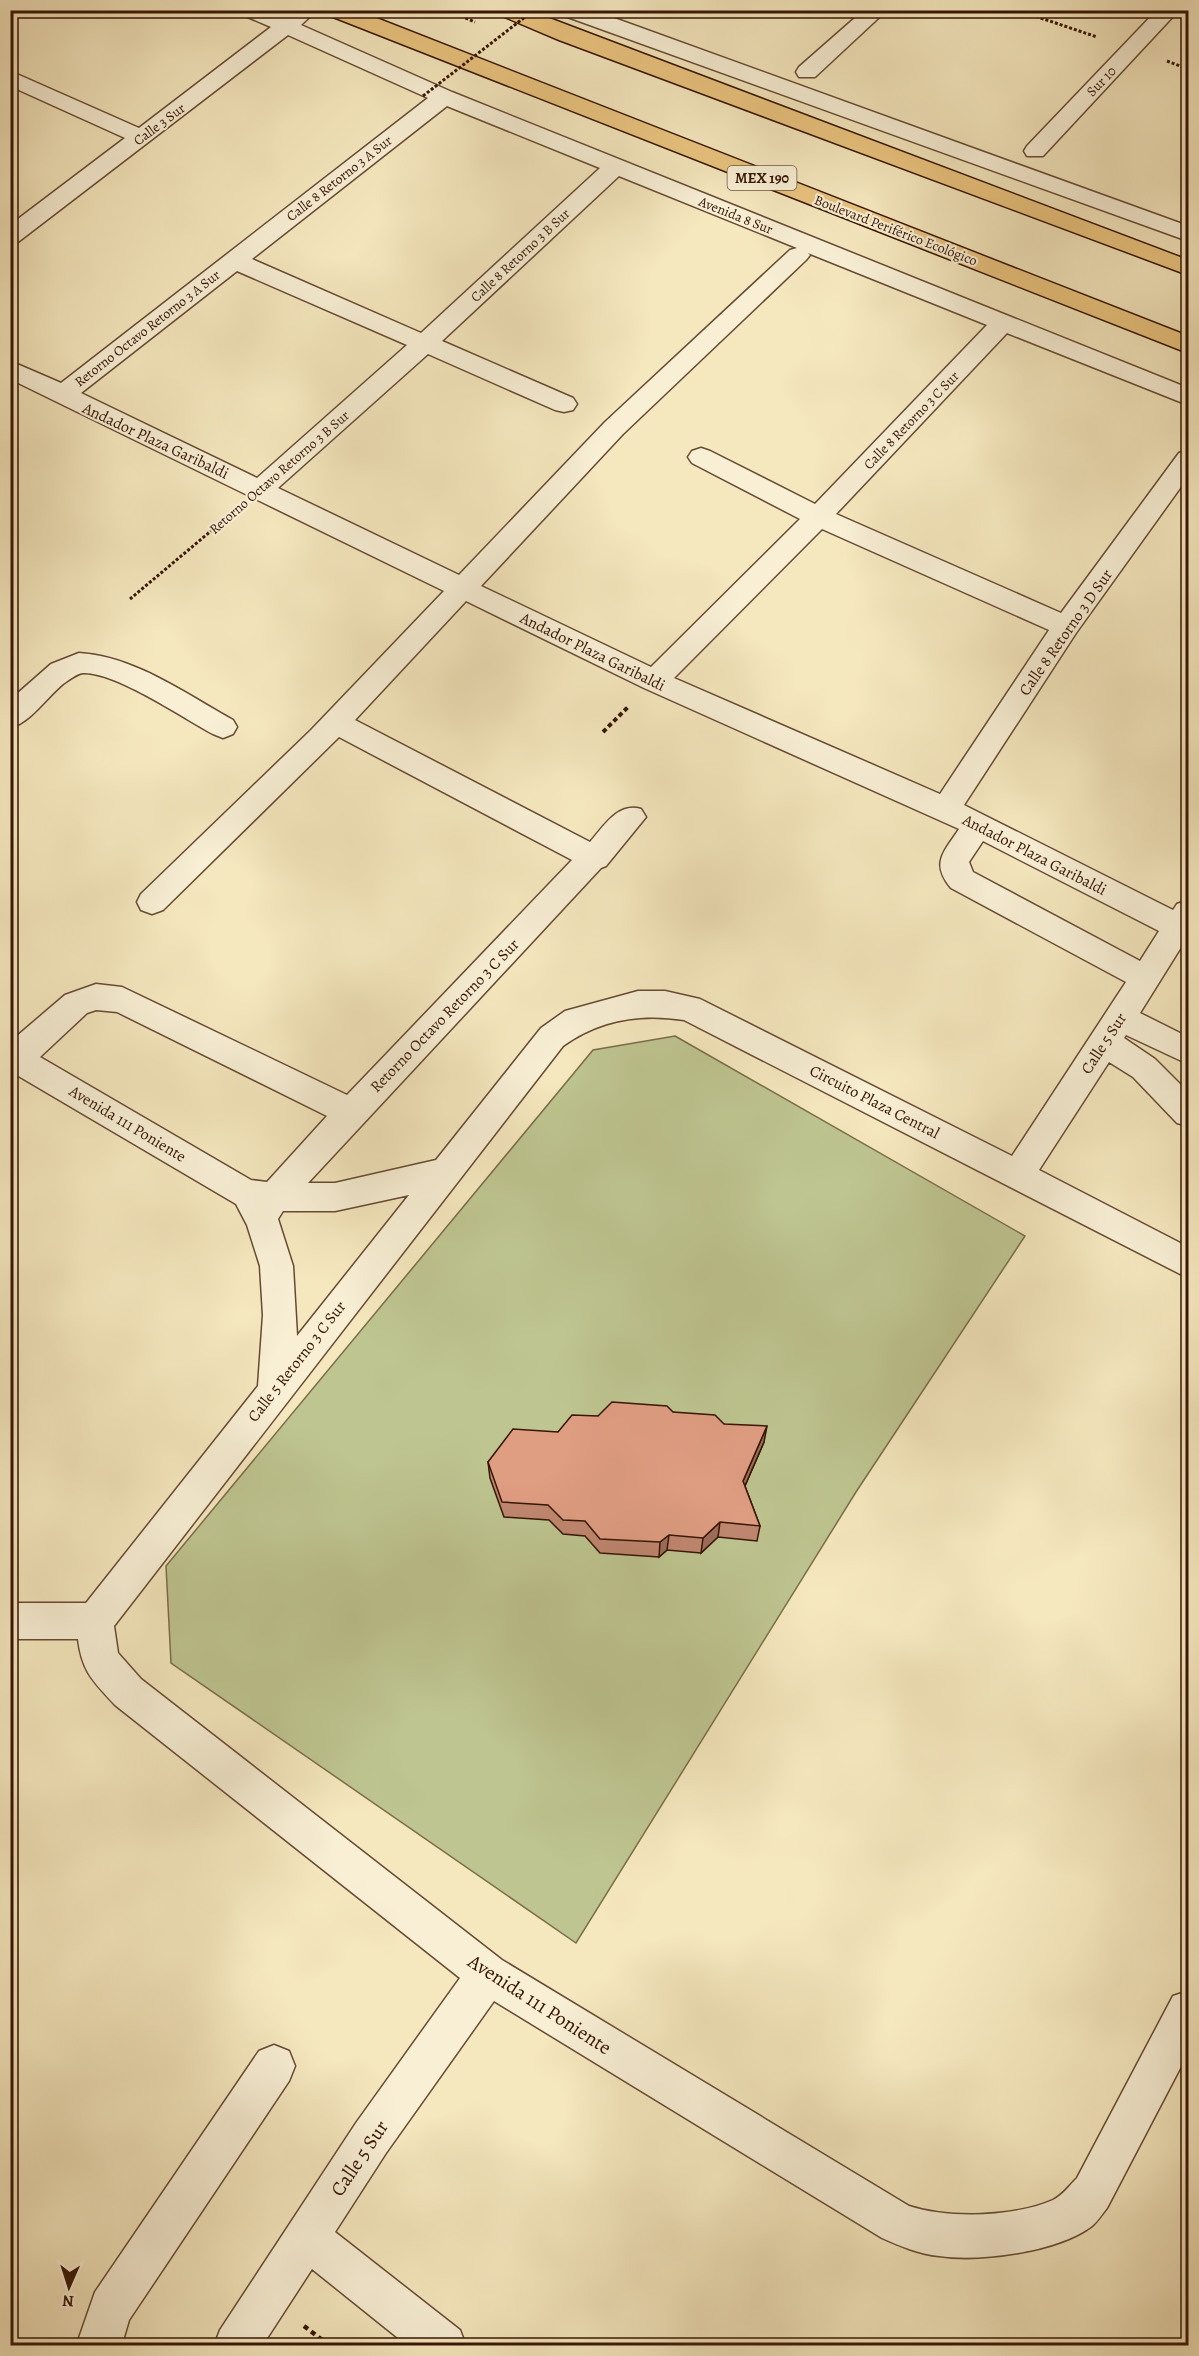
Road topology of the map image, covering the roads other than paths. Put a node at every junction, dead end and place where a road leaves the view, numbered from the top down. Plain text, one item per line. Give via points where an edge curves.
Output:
1 (251, 10) edge
2 (307, 10) edge
3 (336, 10) edge
4 (508, 10) edge
5 (570, 10) edge
6 (877, 10) edge
7 (1168, 10) edge
8 (287, 27) junction
9 (807, 72) dead end
10 (10, 77) edge
11 (433, 96) junction
12 (141, 138) junction
13 (1035, 151) dead end
14 (615, 167) junction
15 (1188, 234) edge
16 (10, 237) edge
17 (798, 255) dead end
18 (233, 260) junction
19 (1188, 268) edge
20 (1003, 323) junction
21 (426, 342) junction
22 (1188, 345) edge
23 (10, 369) edge
24 (61, 396) junction
25 (1188, 396) edge
26 (564, 404) dead end
27 (701, 457) dead end
28 (1188, 459) edge
29 (260, 490) junction
30 (818, 517) junction
31 (462, 587) junction
32 (1066, 626) junction
33 (654, 681) junction
34 (10, 718) edge
35 (335, 722) junction
36 (223, 727) dead end
37 (946, 809) junction
38 (631, 817) dead end
39 (978, 825) junction
40 (595, 858) junction
41 (152, 902) dead end
42 (1184, 920) edge
43 (1145, 978) junction
44 (1111, 1029) junction
45 (552, 1037) joint
46 (1188, 1051) edge
47 (13, 1057) edge
48 (351, 1112) junction
49 (1188, 1113) edge
50 (443, 1173) junction
51 (1018, 1175) junction
52 (261, 1202) junction
53 (1188, 1263) edge
54 (275, 1388) junction
55 (95, 1620) junction
56 (10, 1621) edge
57 (488, 1974) junction
58 (1188, 2011) edge
59 (274, 2066) dead end
60 (307, 2237) junction
61 (105, 2346) edge
62 (236, 2346) edge
63 (444, 2346) edge

1 - 8 street, Avenida 8 Sur
2 - 8 street, Calle 3 Sur
3 - 22 highway, Boulevard Periférico Ecológico / MEX 190
4 - 19 highway via 578,40
5 - 15 street
6 - 9 street
7 - 13 street, Sur 10
8 - 11 street, Avenida 8 Sur
8 - 12 street, Calle 3 Sur
10 - 12 street
11 - 14 street, Avenida 8 Sur
11 - 18 street, Calle 8 Retorno 3 A Sur
12 - 16 street, Calle 3 Sur
14 - 20 street, Avenida 8 Sur
14 - 21 street, Calle 8 Retorno 3 B Sur
17 - 31 street via 614,428
18 - 21 street
18 - 24 street, Retorno Octavo Retorno 3 A Sur
20 - 25 street, Avenida 8 Sur
20 - 30 street, Calle 8 Retorno 3 C Sur
21 - 26 street
21 - 29 street, Retorno Octavo Retorno 3 B Sur
23 - 24 street, Andador Plaza Garibaldi
24 - 29 street, Andador Plaza Garibaldi
27 - 30 street
28 - 32 street, Calle 8 Retorno 3 D Sur
29 - 31 street, Andador Plaza Garibaldi
30 - 32 street
30 - 33 street
31 - 33 street, Andador Plaza Garibaldi
31 - 35 street
32 - 37 street, Calle 8 Retorno 3 D Sur
33 - 37 street, Andador Plaza Garibaldi
34 - 36 street via 60,672 79,663 105,665
35 - 40 street
35 - 41 street
37 - 39 street, Andador Plaza Garibaldi
38 - 40 street, Retorno Octavo Retorno 3 C Sur
39 - 42 street, Andador Plaza Garibaldi
39 - 43 street via 954,861 955,872 962,880
40 - 48 street, Retorno Octavo Retorno 3 C Sur
42 - 43 street, Calle 5 Sur
43 - 44 street, Calle 5 Sur
44 - 46 street
44 - 49 street
44 - 51 street, Calle 5 Sur
45 - 50 street, Calle 5 Retorno 3 C Sur
45 - 51 street, Circuito Plaza Central via 576,1020 608,1009 638,1004 689,1008
47 - 48 street via 76,1004 96,997 122,1000
47 - 52 street, Avenida 111 Poniente
48 - 52 street, Retorno Octavo Retorno 3 C Sur
50 - 52 street via 335,1197
50 - 54 street, Calle 5 Retorno 3 C Sur
51 - 53 street, Circuito Plaza Central
52 - 54 street via 280,1287 281,1331
54 - 55 street, Calle 5 Retorno 3 C Sur
55 - 56 street
55 - 57 street, Avenida 111 Poniente via 100,1661 129,1692
57 - 58 street, Avenida 111 Poniente via 897,2223 944,2236 1003,2232 1055,2222 1076,2210 1092,2193
57 - 60 street, Calle 5 Sur via 371,2138
59 - 61 street via 111,2308 101,2338
60 - 62 street, Calle 5 Sur
60 - 63 street

